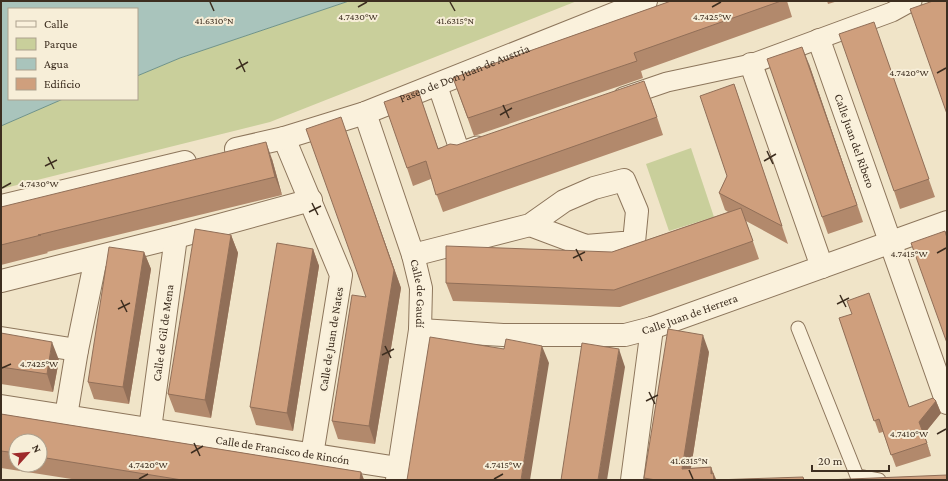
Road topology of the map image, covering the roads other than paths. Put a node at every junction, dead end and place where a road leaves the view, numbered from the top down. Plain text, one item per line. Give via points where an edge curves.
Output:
1 (646, 1) edge
2 (912, 1) edge
3 (819, 40) junction
4 (751, 64) junction
5 (437, 84) junction
6 (608, 102) edge
7 (365, 113) junction
8 (284, 138) junction
9 (497, 139) edge
10 (311, 200) junction
11 (1, 206) edge
12 (947, 222) edge
13 (530, 225) junction
14 (176, 237) junction
15 (890, 242) junction
16 (413, 255) junction
17 (96, 258) junction
18 (822, 267) junction
19 (1, 281) edge
20 (652, 328) junction
21 (798, 328) dead end
22 (420, 330) junction
23 (1, 338) edge
24 (77, 350) junction
25 (947, 402) edge
26 (1, 406) edge
27 (66, 416) junction
28 (150, 429) junction
29 (312, 455) junction
30 (398, 474) edge
31 (632, 480) edge
32 (879, 480) edge

1 - 5 street, Paseo de Don Juan de Austria
2 - 3 street via 892,12
3 - 4 street
3 - 15 street, Calle Juan del Ribero
4 - 6 street via 667,82
4 - 18 street
5 - 7 street, Paseo de Don Juan de Austria
5 - 9 street via 460,152
7 - 8 street, Paseo de Don Juan de Austria
7 - 16 street, Calle de Gaudí
8 - 10 street, Calle de Juan de Nates
8 - 11 street, Paseo de Don Juan de Austria
10 - 14 street
10 - 29 street, Calle de Juan de Nates via 341,275
12 - 15 street, Calle Juan de Herrera
13 - 13 street via 586,246 634,242 636,210 624,180 594,188 564,201
13 - 16 street
14 - 17 street
14 - 28 street, Calle de Gil de Mena
15 - 18 street, Calle Juan de Herrera
15 - 25 street, Calle Juan del Ribero
16 - 22 street, Calle de Gaudí via 421,288
17 - 19 street
17 - 24 street
18 - 20 street, Calle Juan de Herrera
20 - 22 street, Calle Juan de Herrera via 625,336 502,335
20 - 31 street
21 - 32 lane via 856,476
22 - 30 street, Calle de Gaudí
23 - 24 street
24 - 27 street
26 - 27 street, Calle de Francisco de Rincón
27 - 28 street, Calle de Francisco de Rincón
28 - 29 street, Calle de Francisco de Rincón
29 - 30 street, Calle de Francisco de Rincón

